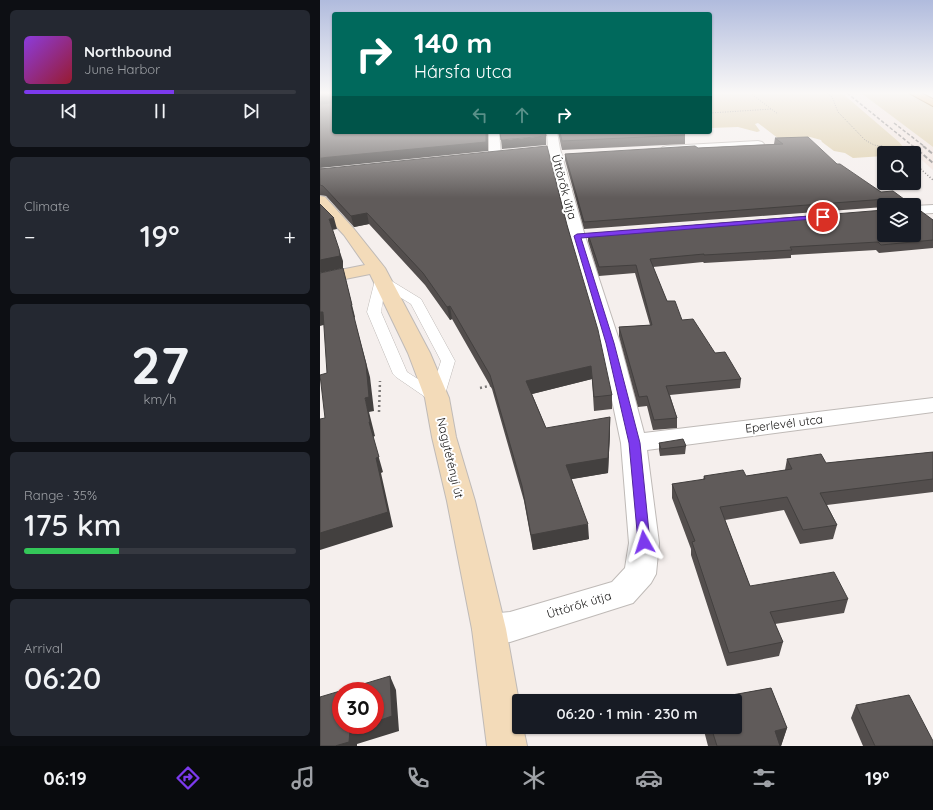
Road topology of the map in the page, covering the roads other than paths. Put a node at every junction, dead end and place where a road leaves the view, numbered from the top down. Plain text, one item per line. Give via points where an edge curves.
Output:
1 (494, 134) edge
2 (758, 144) edge
3 (553, 149) edge
4 (657, 150) edge
5 (510, 153) edge
6 (495, 154) junction
7 (480, 156) edge
8 (320, 200) edge
9 (933, 209) edge
10 (921, 210) edge
11 (379, 274) junction
12 (320, 279) edge
13 (933, 405) edge
14 (634, 443) junction
15 (489, 629) junction
16 (507, 746) edge

1 - 6 street
2 - 4 street
3 - 14 street, Úttörők útja via 585,236
5 - 6 street
6 - 7 street
8 - 11 main road, Nagytétényi út via 349,232
9 - 10 street
11 - 12 main road
11 - 15 main road, Nagytétényi út via 419,353 437,398
13 - 14 street, Eperlevél utca
14 - 15 street, Úttörők útja via 644,542 640,574 622,593 510,627
15 - 16 main road, Nagytétényi út

